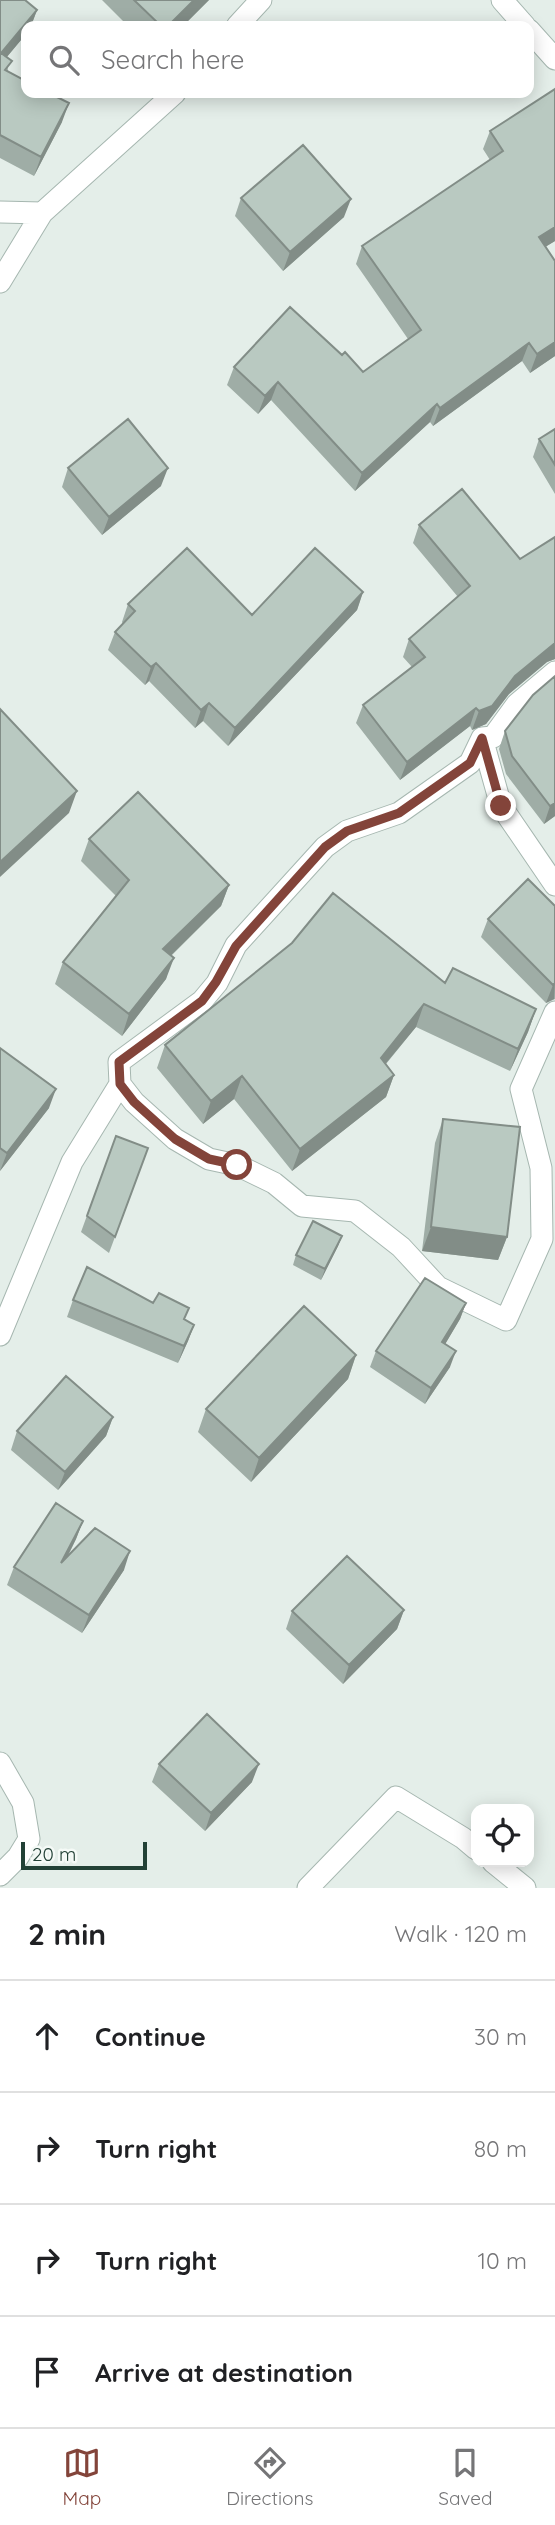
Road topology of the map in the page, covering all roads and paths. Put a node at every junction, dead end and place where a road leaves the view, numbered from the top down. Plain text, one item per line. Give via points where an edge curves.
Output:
1 (261, 0) edge
2 (502, 0) edge
3 (242, 21) edge
4 (521, 21) edge
5 (534, 36) edge
6 (555, 59) edge
7 (168, 98) edge
8 (0, 212) edge
9 (42, 213) junction
10 (0, 282) edge
11 (555, 672) edge
12 (482, 738) junction
13 (555, 885) edge
14 (555, 1012) edge
15 (120, 1084) junction
16 (0, 1335) edge
17 (0, 1763) edge
18 (471, 1845) edge
19 (499, 1867) edge
20 (0, 1875) edge
21 (308, 1888) edge
22 (525, 1888) edge

1 - 3 street
2 - 4 street
5 - 6 street
7 - 9 street
8 - 9 street
9 - 10 street
11 - 12 street via 517,704 493,737
12 - 13 street via 501,806
12 - 15 street via 470,763 399,813 347,831 325,847 236,946 202,1001 119,1062
14 - 15 street via 522,1089 541,1168 542,1239 506,1320 438,1287 401,1248 355,1211 302,1206 274,1183 237,1165 209,1159 175,1139
15 - 16 street via 72,1162
17 - 20 street via 23,1803 29,1839
18 - 21 street via 396,1797
19 - 22 street

